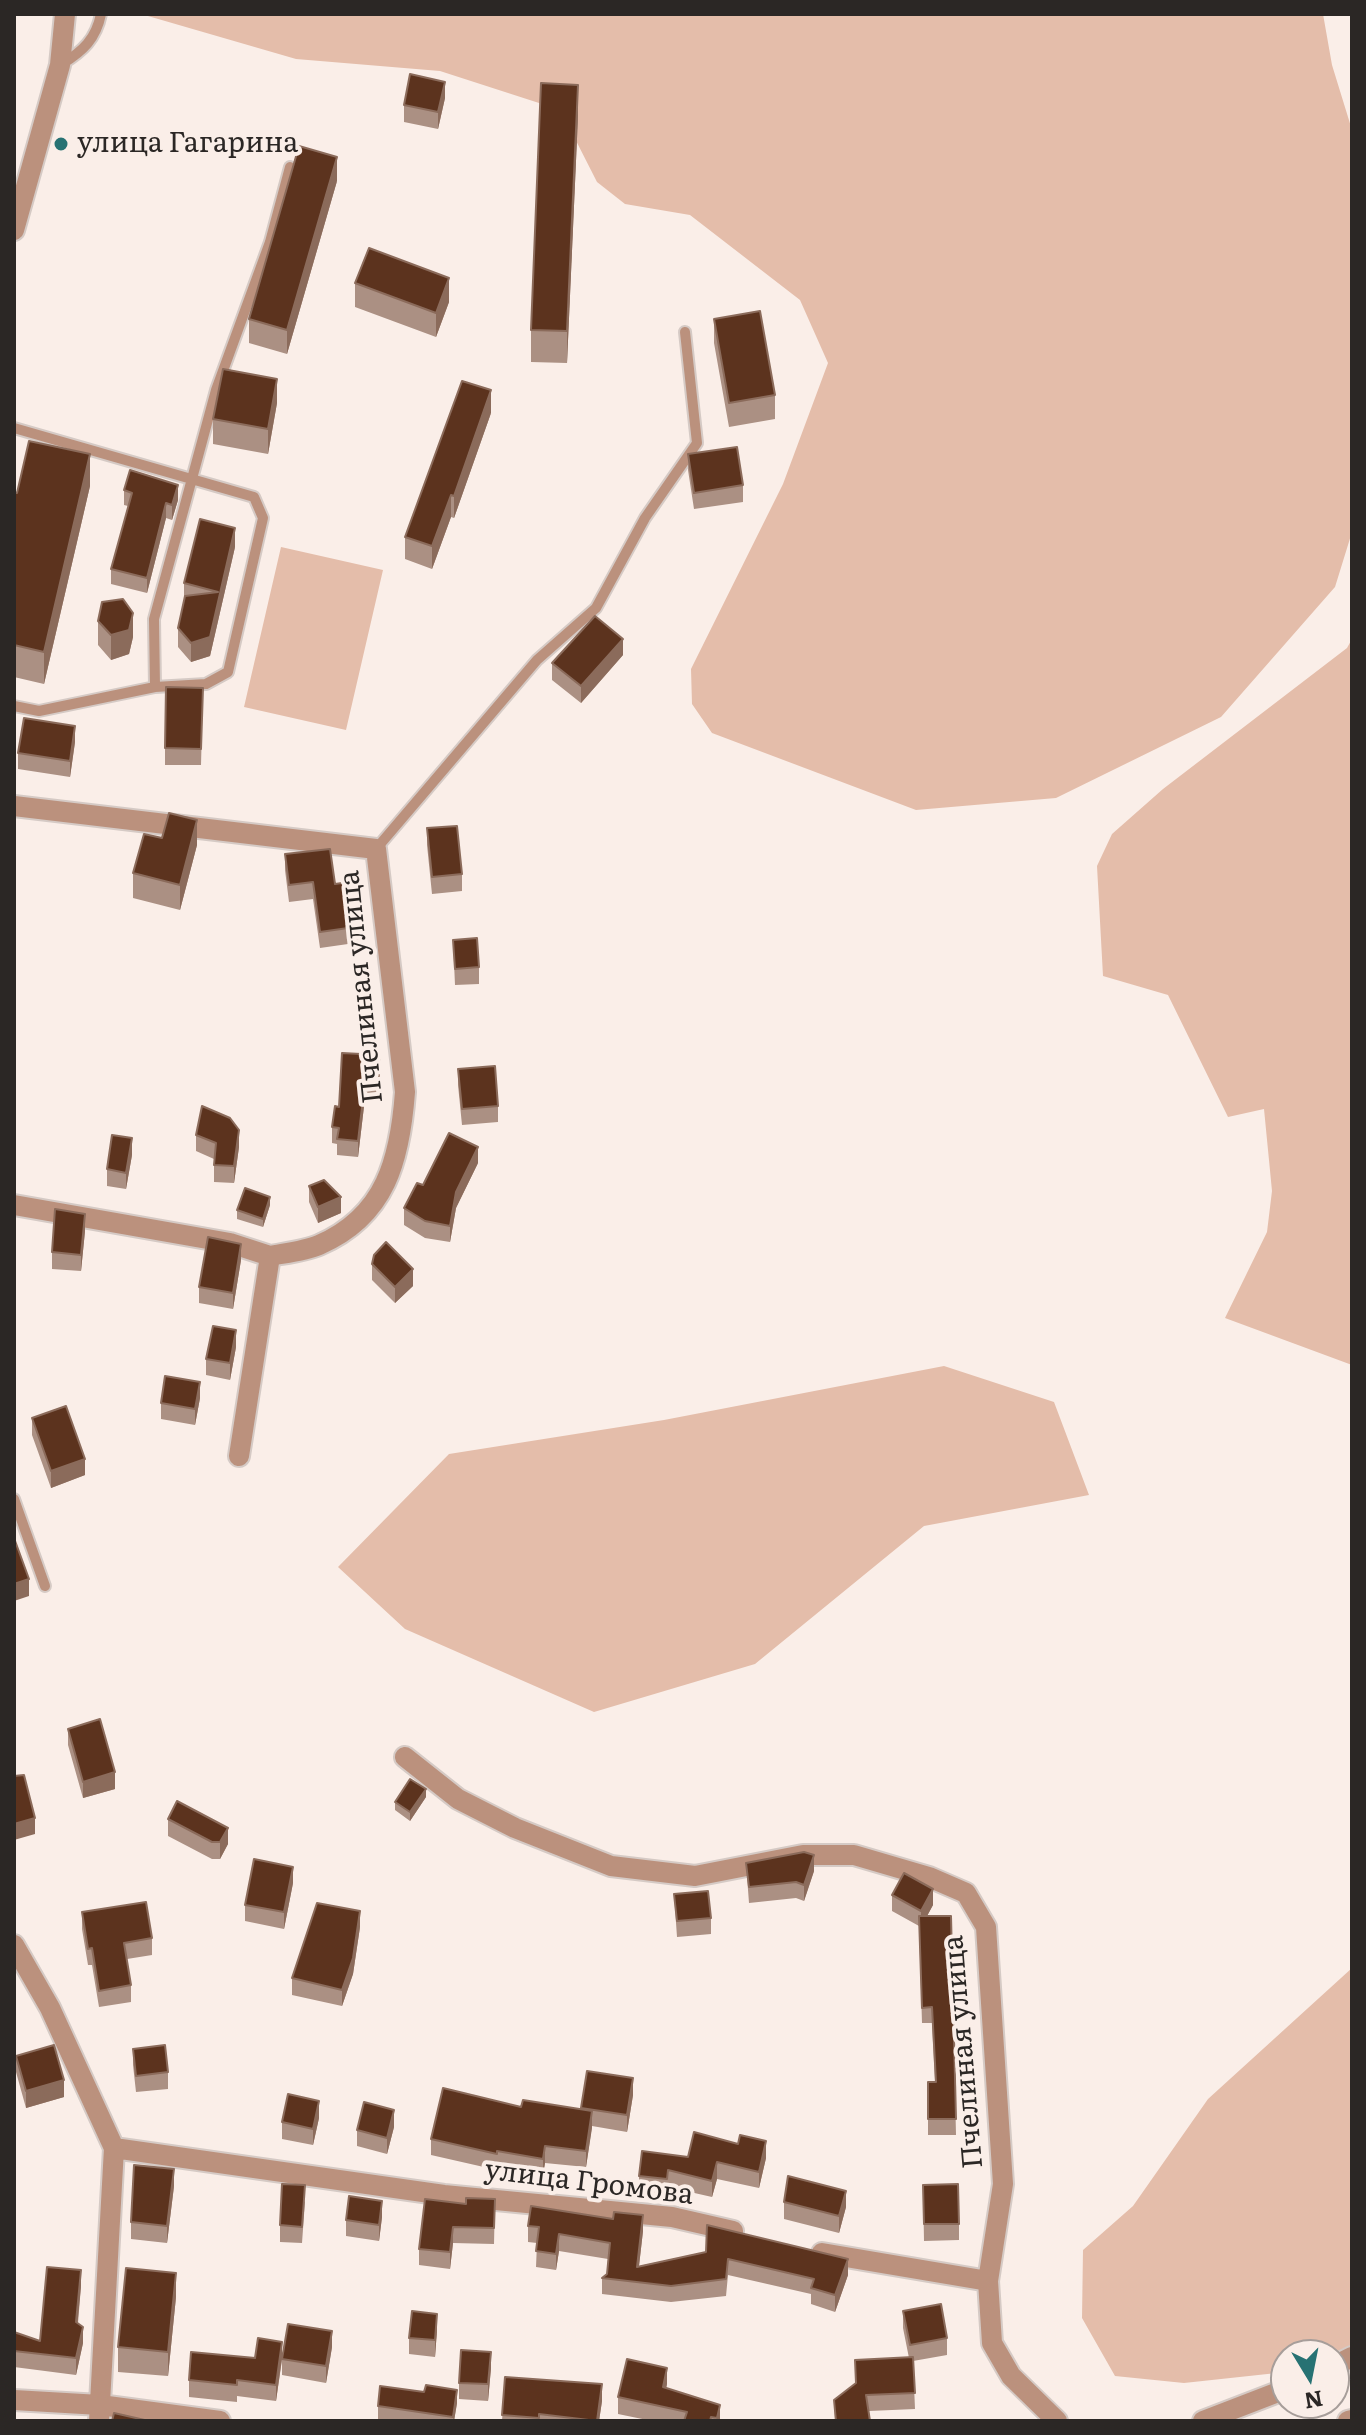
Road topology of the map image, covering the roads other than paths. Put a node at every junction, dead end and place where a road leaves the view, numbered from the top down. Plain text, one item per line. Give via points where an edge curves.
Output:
1 (65, 14) edge
2 (101, 14) edge
3 (60, 65) junction
4 (290, 167) edge
5 (14, 230) edge
6 (685, 332) dead end
7 (14, 428) edge
8 (193, 480) junction
9 (155, 687) junction
10 (14, 706) edge
11 (14, 806) edge
12 (376, 849) junction
13 (14, 1205) edge
14 (270, 1256) junction
15 (239, 1456) dead end
16 (14, 1499) edge
17 (45, 1586) dead end
18 (405, 1757) dead end
19 (14, 1945) edge
20 (114, 2148) junction
21 (757, 2237) edge
22 (800, 2248) edge
23 (988, 2281) junction
24 (1270, 2395) edge
25 (14, 2400) edge
26 (99, 2413) edge
27 (220, 2421) edge
28 (1057, 2421) edge
29 (1203, 2421) edge

1 - 3 street
2 - 3 lane via 83,51
3 - 5 street
4 - 8 lane via 270,242 216,390
6 - 12 lane via 697,443 645,518 596,608 537,660
7 - 8 lane
8 - 9 lane via 154,619
8 - 9 lane via 254,497 263,518 228,672 206,684
9 - 10 lane via 39,711
11 - 12 street, Пчелиная улица
12 - 14 street, Пчелиная улица via 405,1092 402,1132 388,1184 357,1224 318,1246
13 - 14 street via 230,1243
14 - 15 street
16 - 17 lane
18 - 23 street, Пчелиная улица via 458,1799 611,1866 695,1876 803,1855 854,1855 966,1893 986,1927 1003,2184
19 - 20 street via 50,2008
20 - 21 street, улица Громова via 444,2195 672,2217
20 - 26 street
22 - 23 street
23 - 28 street via 992,2343 1011,2376
24 - 29 street
25 - 26 street
26 - 27 street

